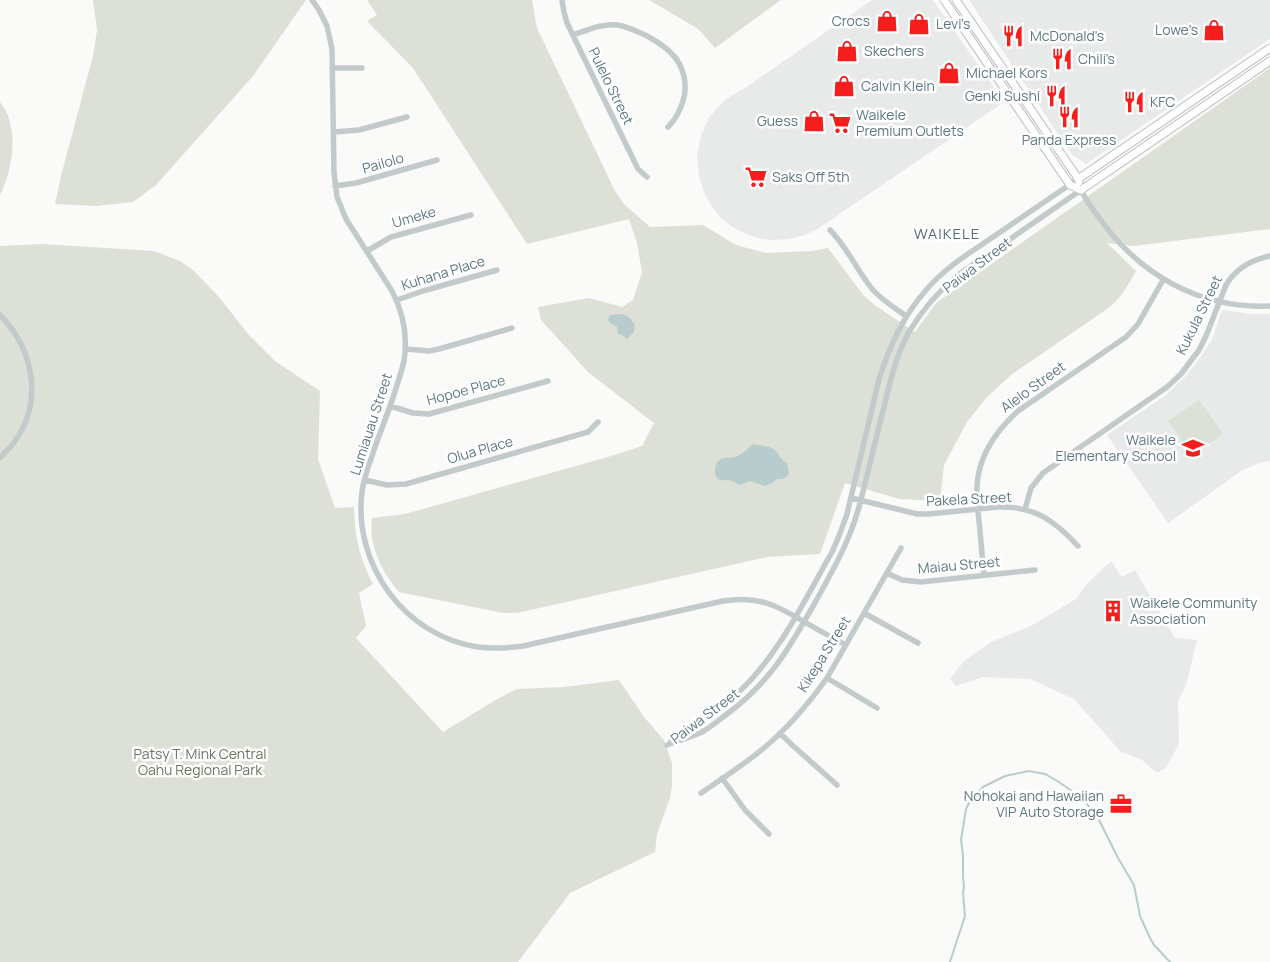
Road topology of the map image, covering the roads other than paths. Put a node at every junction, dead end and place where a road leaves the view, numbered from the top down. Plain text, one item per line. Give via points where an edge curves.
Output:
1 (312, 0) edge
2 (562, 0) edge
3 (944, 0) edge
4 (956, 0) edge
5 (573, 36) junction
6 (1270, 48) edge
7 (1270, 61) edge
8 (332, 68) junction
9 (362, 68) dead end
10 (407, 117) dead end
11 (668, 127) dead end
12 (334, 132) junction
13 (437, 160) dead end
14 (647, 177) dead end
15 (1078, 179) junction
16 (1070, 185) junction
17 (335, 186) junction
18 (1081, 190) junction
19 (470, 214) dead end
20 (830, 230) dead end
21 (367, 251) junction
22 (1270, 256) edge
23 (497, 270) dead end
24 (1163, 280) junction
25 (397, 300) junction
26 (1219, 302) junction
27 (1270, 306) edge
28 (922, 314) junction
29 (0, 315) edge
30 (906, 316) junction
31 (512, 328) dead end
32 (909, 333) junction
33 (406, 349) junction
34 (548, 381) dead end
35 (390, 406) junction
36 (598, 422) dead end
37 (0, 458) edge
38 (365, 480) junction
39 (851, 498) junction
40 (861, 500) junction
41 (978, 509) junction
42 (1024, 509) junction
43 (1078, 546) dead end
44 (901, 548) dead end
45 (1035, 570) dead end
46 (887, 573) junction
47 (984, 575) junction
48 (864, 613) junction
49 (796, 616) junction
50 (804, 621) junction
51 (918, 643) dead end
52 (846, 646) junction
53 (827, 678) junction
54 (877, 708) dead end
55 (780, 733) junction
56 (722, 778) junction
57 (837, 785) dead end
58 (701, 793) dead end
59 (769, 834) dead end

1 - 8 street, Lumiauau Street via 327,26
2 - 5 street, Pulelo Street
3 - 16 main road
4 - 15 main road
5 - 11 street via 601,25 618,25 634,29 672,53 683,72 685,88 676,120
5 - 14 street, Pulelo Street via 638,169
6 - 15 main road, Paiwa Street
7 - 18 main road, Paiwa Street
8 - 9 street
8 - 12 street, Lumiauau Street
10 - 12 street via 359,130
12 - 17 street, Lumiauau Street
13 - 17 street, Pailolo
15 - 16 street, Paiwa Street
15 - 18 main road
16 - 18 main road
16 - 30 street, Paiwa Street via 950,267
17 - 21 street, Lumiauau Street via 342,211
18 - 24 street via 1112,234 1137,260
18 - 28 street, Paiwa Street via 958,275
19 - 21 street, Umeke via 391,236
20 - 30 street via 874,291
21 - 25 street, Lumiauau Street
22 - 26 street, Kukula Street via 1256,259 1238,270 1230,278
23 - 25 street, Kuhana Place
24 - 26 street
24 - 41 street, Alelo Street via 1138,324 1126,337 1005,422 986,450 979,471
25 - 33 street, Lumiauau Street via 403,316
26 - 27 street
26 - 42 street, Kukula Street via 1199,350 1181,374 1043,472 1031,488
28 - 30 street
28 - 32 street, Paiwa Street
29 - 37 street via 24,350 33,389 23,427
30 - 32 street
30 - 39 street, Paiwa Street via 891,344 879,379
31 - 33 street via 429,351
32 - 40 street, Paiwa Street via 893,373
33 - 35 street, Lumiauau Street
34 - 35 street, Hopoe Place via 436,413 413,414
35 - 38 street, Lumiauau Street
36 - 38 street, Olua Place via 588,432 406,484 387,485
38 - 49 street, Lumiauau Street via 361,507 363,533 378,577 406,612 427,628 451,639 477,646 509,648 739,600 772,604
39 - 40 street, Pakela Street
39 - 49 street, Paiwa Street via 832,552
40 - 41 street, Pakela Street via 917,514
40 - 50 street, Paiwa Street via 844,550
41 - 42 street, Pakela Street
41 - 47 street, Alelo Street
42 - 43 street, Pakela Street via 1044,516
44 - 46 street, Kikepa Street
45 - 47 street, Maiau Street
46 - 47 street, Maiau Street via 910,582
46 - 48 street, Kikepa Street
48 - 51 street
48 - 52 street, Kikepa Street
49 - 50 street, Lumiauau Street
49 - 50 street, Paiwa Street via 779,645 749,682 667,745 702,732 747,698 781,660
50 - 52 street, Lumiauau Street
52 - 53 street, Kikepa Street
53 - 54 street
53 - 55 street, Kikepa Street
55 - 56 street, Kikepa Street
55 - 57 street
56 - 58 street, Kikepa Street
56 - 59 street via 744,810

